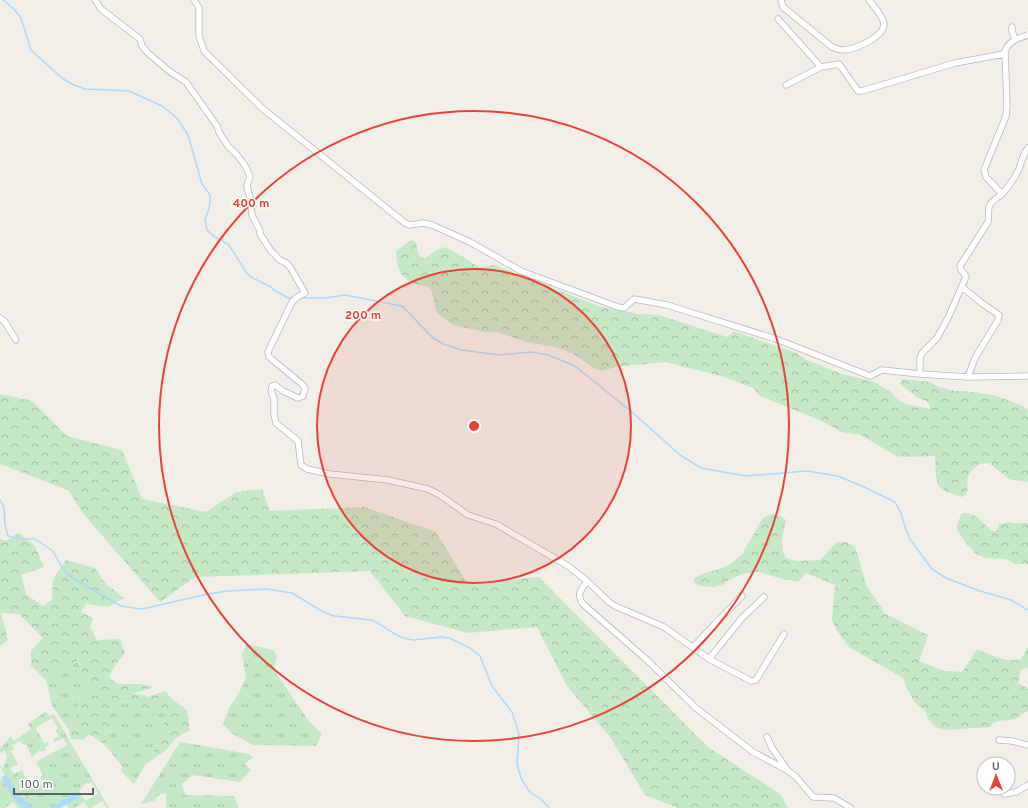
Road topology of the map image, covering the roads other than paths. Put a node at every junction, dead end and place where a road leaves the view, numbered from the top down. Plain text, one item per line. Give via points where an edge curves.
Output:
1 (95, 0) edge
2 (194, 0) edge
3 (781, 0) edge
4 (869, 0) edge
5 (778, 19) dead end
6 (1012, 27) dead end
7 (1028, 35) edge
8 (1015, 39) junction
9 (1004, 54) junction
10 (821, 67) junction
11 (786, 85) dead end
12 (1028, 148) edge
13 (1002, 194) junction
14 (962, 287) junction
15 (0, 318) edge
16 (16, 340) dead end
17 (920, 374) junction
18 (1028, 376) edge
19 (968, 377) junction
20 (587, 581) junction
21 (742, 596) dead end
22 (764, 597) dead end
23 (784, 634) dead end
24 (693, 647) junction
25 (709, 659) junction
26 (767, 737) dead end
27 (999, 740) dead end
28 (1028, 745) edge
29 (787, 770) junction
30 (1028, 785) edge
31 (1016, 792) edge
32 (851, 808) edge

1 - 20 street via 101,9 140,39 148,53 186,82 201,101 217,126 218,132 246,167 250,177 247,185 252,215 260,234 271,251 290,267 305,293 292,302 268,352 269,357 305,389 303,396 298,398 275,385 271,391 276,423 298,441 301,465 324,474 388,480 428,489 468,515 496,524 568,566
2 - 17 street via 199,8 199,36 204,51 263,109 406,223 432,225 521,270 620,308 626,307 634,299 658,303 776,339 869,375 882,370
3 - 4 street via 783,7 832,46 844,50 877,37 883,29 882,18
5 - 10 street
6 - 8 street
7 - 8 street
8 - 9 street
9 - 10 street via 955,64 862,91 858,91 839,64
9 - 13 street via 1006,116 984,170 986,177
10 - 11 street
12 - 13 street via 1018,172
13 - 14 street via 990,204 988,222 960,266 966,276
14 - 17 street via 937,338 922,353
14 - 19 street via 999,315 975,358
15 - 16 street
17 - 19 street
18 - 19 street
20 - 24 street via 615,606 664,627
20 - 29 street via 579,593 583,604 702,713 753,752
21 - 24 street
22 - 25 street via 742,618
23 - 25 street via 754,681
24 - 25 street
26 - 29 street
27 - 28 street
29 - 32 street via 813,797 834,798
30 - 31 street

